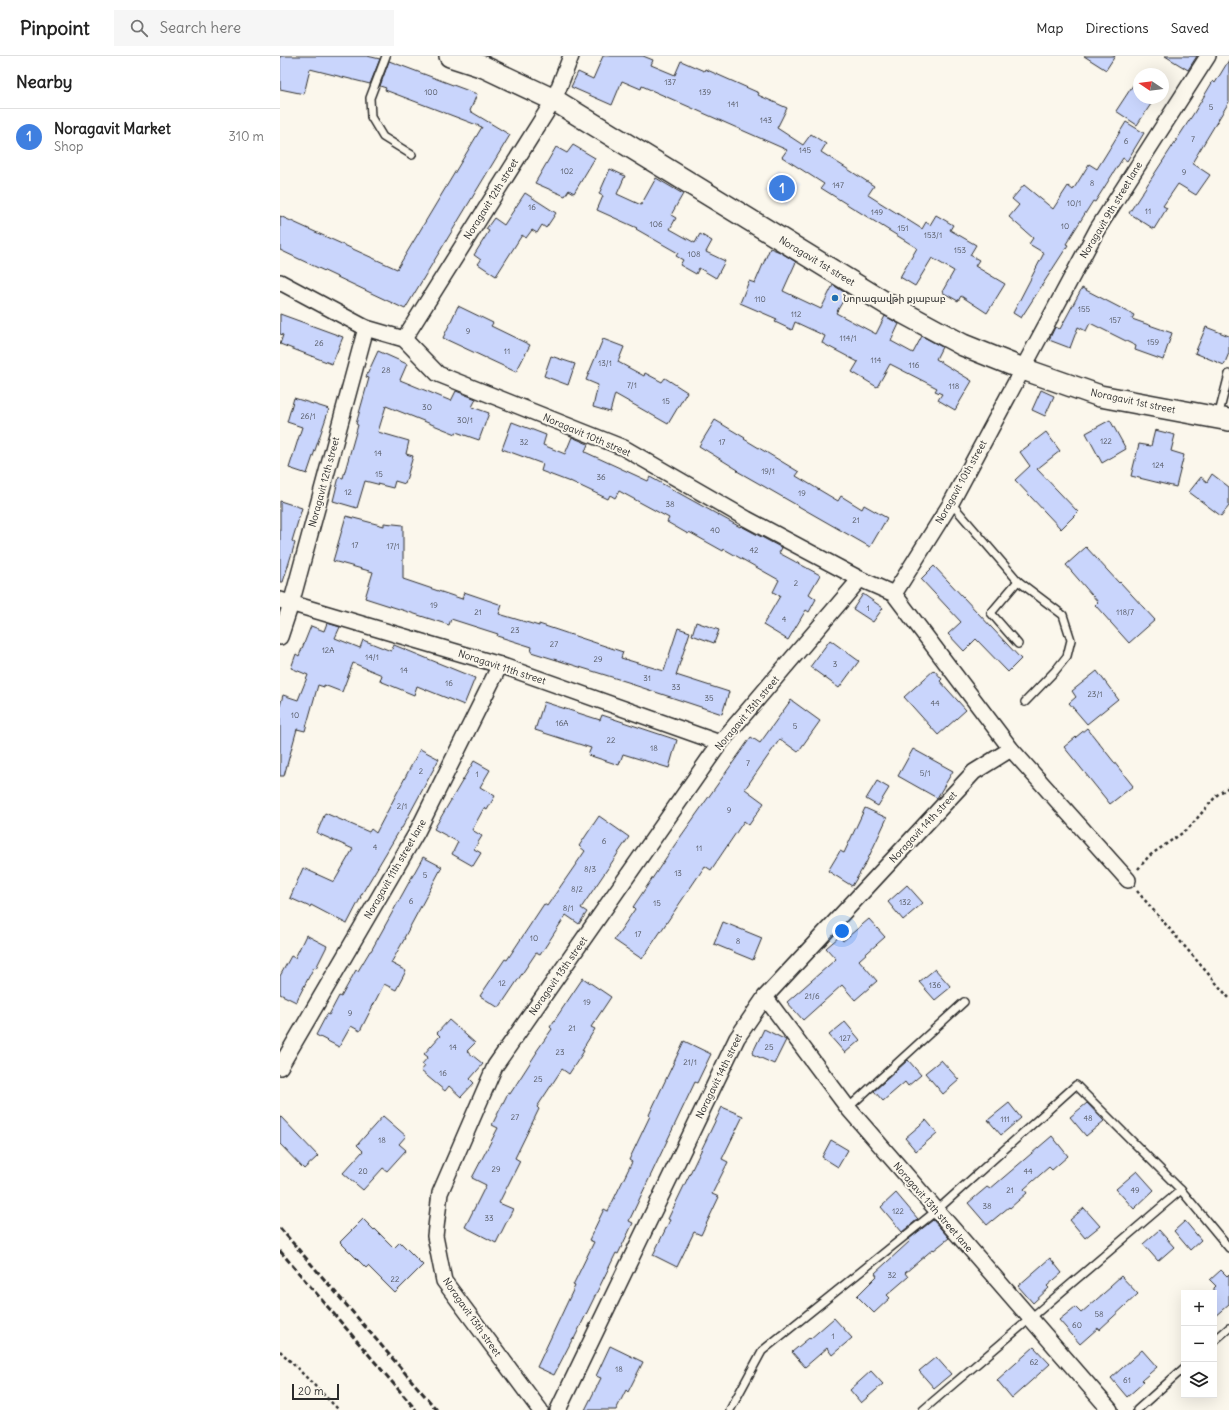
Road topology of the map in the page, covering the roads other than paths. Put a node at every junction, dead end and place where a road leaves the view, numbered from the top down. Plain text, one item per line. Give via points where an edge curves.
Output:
1 (386, 56) edge
2 (450, 56) edge
3 (571, 56) edge
4 (1208, 56) edge
5 (554, 100) junction
6 (412, 156) dead end
7 (280, 282) edge
8 (366, 328) junction
9 (404, 339) junction
10 (1023, 369) junction
11 (1229, 374) edge
12 (1223, 420) edge
13 (951, 503) junction
14 (860, 579) junction
15 (1018, 581) junction
16 (894, 594) junction
17 (286, 602) edge
18 (280, 637) edge
19 (1018, 644) dead end
20 (500, 665) junction
21 (1025, 702) dead end
22 (720, 743) junction
23 (1011, 749) junction
24 (1128, 880) road end
25 (765, 997) junction
26 (964, 1002) dead end
27 (280, 1067) edge
28 (848, 1108) junction
29 (1181, 1190) junction
30 (936, 1211) junction
31 (1229, 1248) edge
32 (1031, 1319) junction
33 (1229, 1328) edge
34 (1217, 1338) edge
35 (1181, 1371) edge
36 (540, 1410) edge
37 (558, 1410) edge
38 (730, 1410) edge
39 (923, 1410) edge
40 (1110, 1410) edge
41 (1137, 1410) edge

1 - 6 lane via 370,98 371,117 383,137
2 - 5 main road, Noragavit 1st street via 484,67
3 - 5 street, Noragavit 12th street
4 - 10 street, Noragavit 9th street lane via 1098,228
5 - 9 street, Noragavit 12th street
5 - 10 main road, Noragavit 1st street via 887,304 964,345
7 - 8 street, Noragavit 10th street
8 - 9 street, Noragavit 10th street
8 - 17 street, Noragavit 12th street
9 - 14 street, Noragavit 10th street via 438,374 624,448 747,519
10 - 12 main road, Noragavit 1st street via 1100,396
10 - 13 street, Noragavit 10th street
11 - 12 lane
13 - 15 lane
13 - 16 street, Noragavit 10th street
14 - 16 street, Noragavit 10th street
14 - 22 street, Noragavit 13th street
15 - 19 lane via 991,613
15 - 21 lane via 1063,615 1071,640 1067,656
16 - 23 street, Noragavit 10th street
17 - 18 street, Noragavit 12th street
17 - 20 street, Noragavit 11th street
20 - 22 street, Noragavit 11th street
20 - 27 street, Noragavit 11th street lane via 417,832
22 - 36 street, Noragavit 13th street via 495,1066 440,1193 435,1236 444,1281
23 - 24 street, Noragavit 10th street
23 - 25 street, Noragavit 14th street via 974,772
25 - 28 street, Noragavit 13th street lane
25 - 37 street, Noragavit 14th street via 737,1038
26 - 28 lane
28 - 30 street, Noragavit 13th street lane
29 - 30 lane via 1076,1085
29 - 31 lane
29 - 32 lane
30 - 32 street, Noragavit 13th street lane
30 - 38 lane via 762,1351
32 - 39 lane
32 - 40 street, Noragavit 13th street lane
33 - 34 lane
35 - 41 lane

